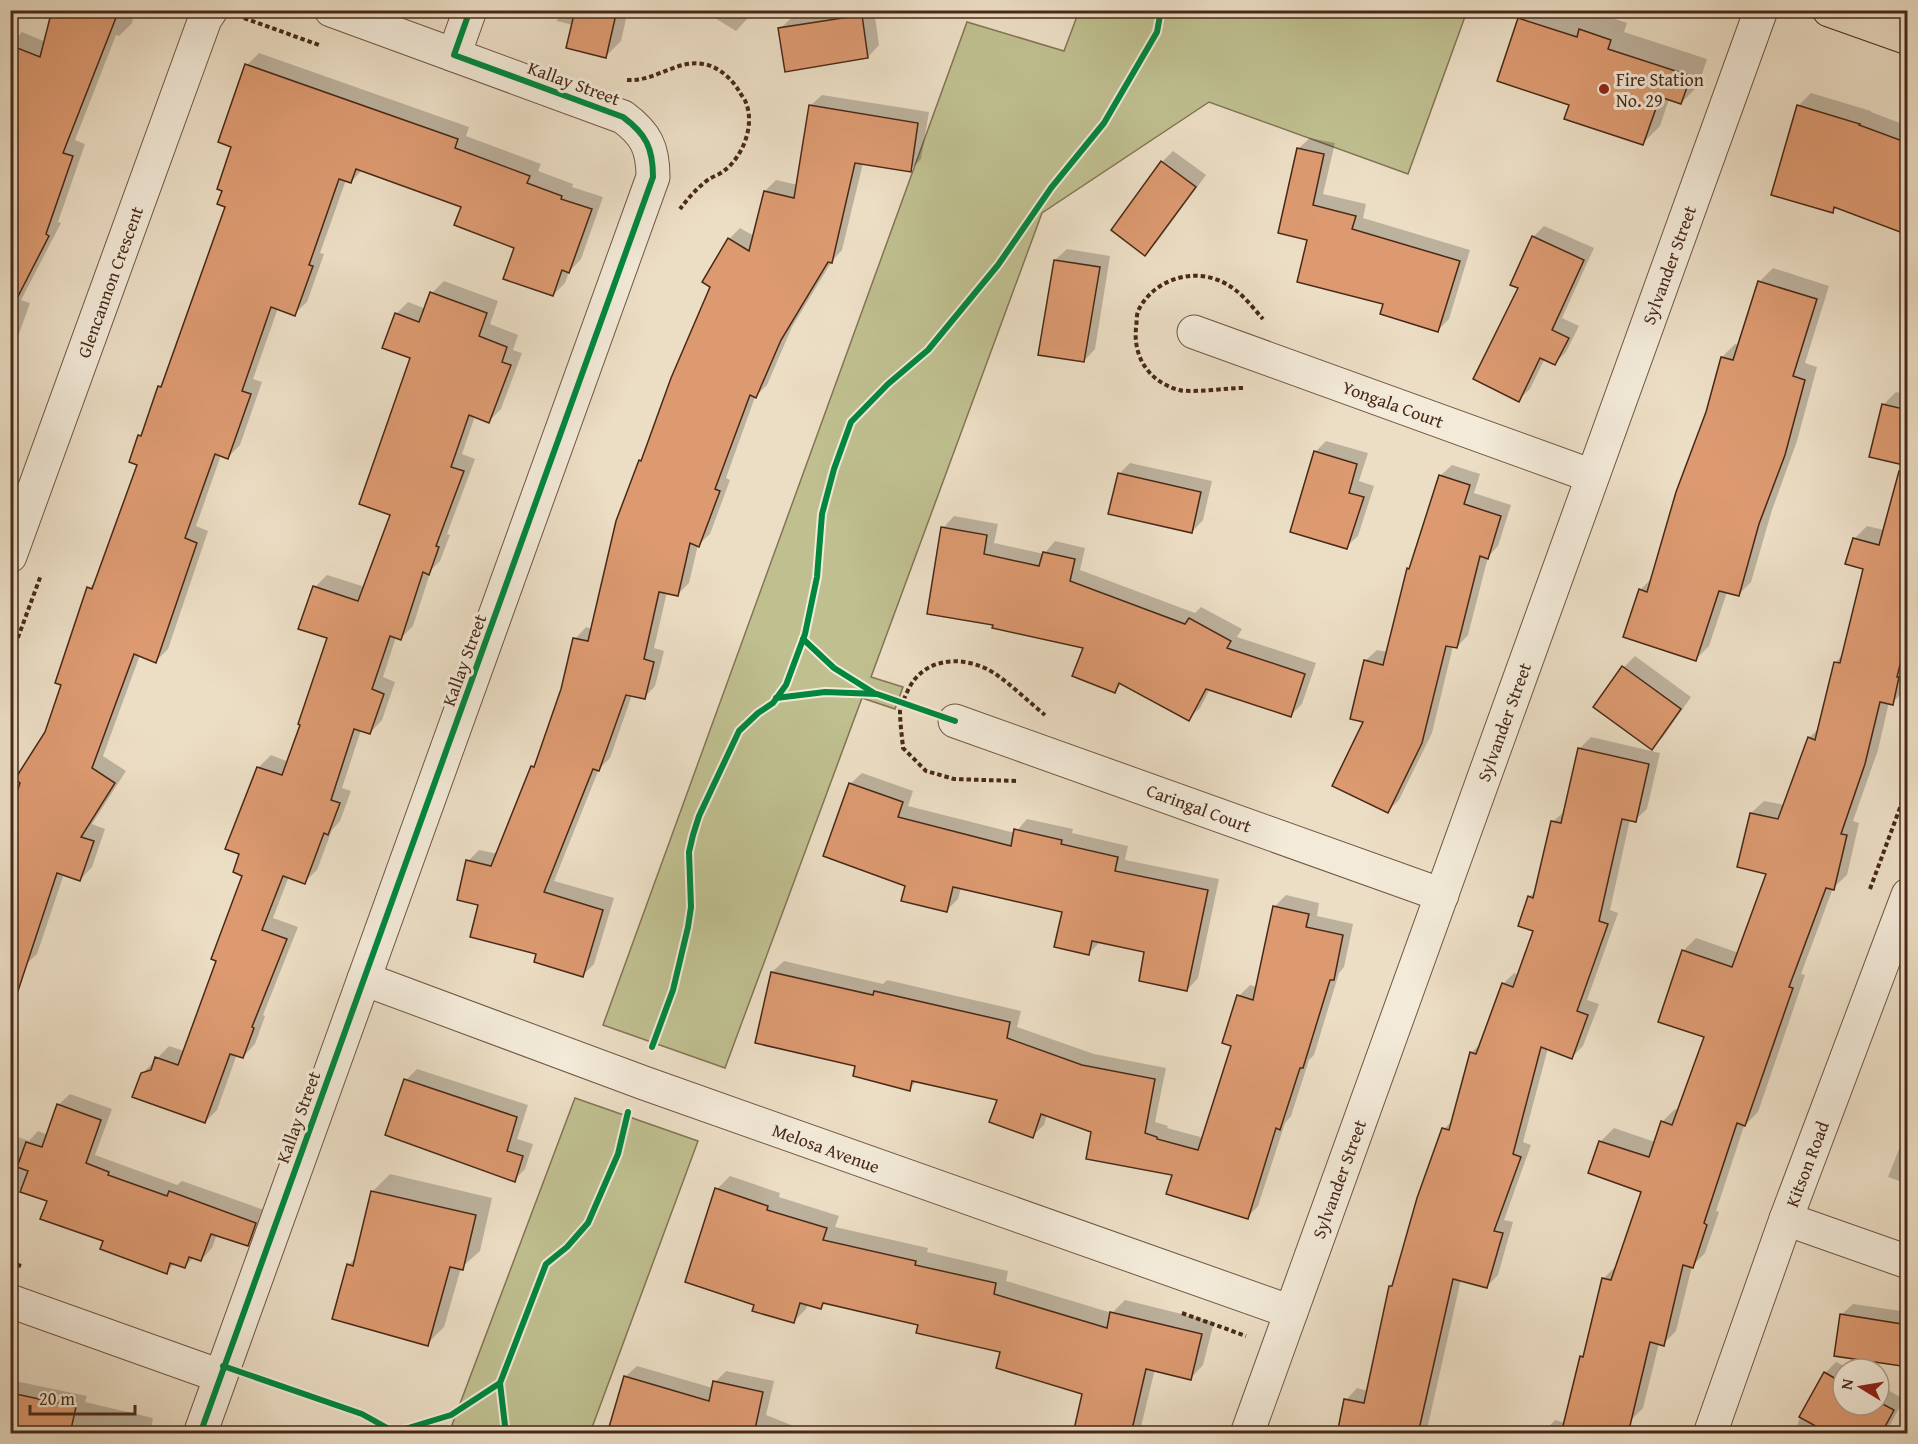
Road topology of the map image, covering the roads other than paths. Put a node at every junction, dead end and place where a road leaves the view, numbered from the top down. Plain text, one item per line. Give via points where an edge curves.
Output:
1 (332, 10) edge
2 (470, 10) edge
3 (1761, 10) edge
4 (1829, 10) edge
5 (226, 14) edge
6 (1908, 38) edge
7 (454, 55) junction
8 (1194, 332) dead end
9 (1592, 476) junction
10 (10, 556) edge
11 (956, 721) road end
12 (1442, 895) junction
13 (1908, 895) edge
14 (364, 979) junction
15 (1786, 1219) junction
16 (1908, 1262) edge
17 (10, 1300) edge
18 (1291, 1312) junction
19 (220, 1376) junction
20 (200, 1434) edge
21 (1247, 1434) edge
22 (1710, 1434) edge

1 - 7 street
2 - 7 street
3 - 9 street, Sylvander Street
4 - 6 main road
5 - 10 street, Glencannon Crescent via 205,19
7 - 14 street, Kallay Street via 623,117 650,147 654,177
8 - 9 street, Yongala Court
9 - 12 street, Sylvander Street
11 - 12 street, Caringal Court
12 - 18 street, Sylvander Street
13 - 15 street, Kitson Road
14 - 18 street, Melosa Avenue via 644,1083
14 - 19 street, Kallay Street
15 - 16 street
15 - 22 street, Kitson Road
17 - 19 street
18 - 21 street, Sylvander Street
19 - 20 street, Kallay Street

